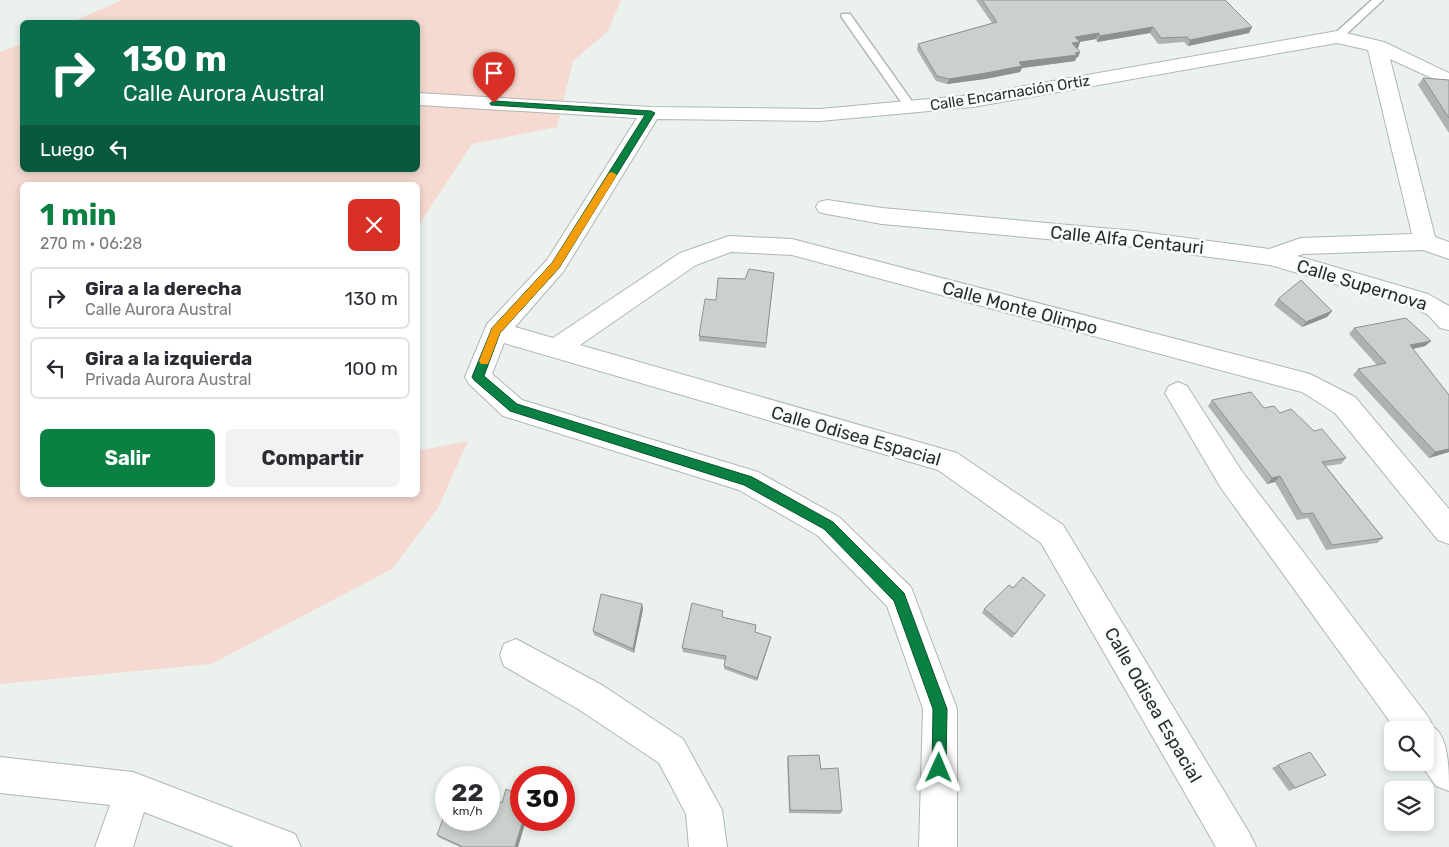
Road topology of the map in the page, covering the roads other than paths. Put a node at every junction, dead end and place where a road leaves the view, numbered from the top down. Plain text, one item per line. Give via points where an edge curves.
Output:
1 (1378, 0) edge
2 (846, 16) dead end
3 (1337, 37) junction
4 (1377, 46) junction
5 (1449, 80) edge
6 (426, 99) edge
7 (910, 107) junction
8 (651, 113) junction
9 (827, 207) dead end
10 (1425, 242) junction
11 (1449, 251) edge
12 (1270, 257) junction
13 (1449, 321) edge
14 (496, 331) junction
15 (554, 349) junction
16 (1178, 393) dead end
17 (1449, 531) edge
18 (516, 654) dead end
19 (1410, 721) edge
20 (1434, 753) edge
21 (1449, 773) edge
22 (0, 775) edge
23 (133, 790) junction
24 (114, 847) edge
25 (282, 847) edge
26 (708, 847) edge
27 (938, 847) edge
28 (1236, 847) edge

1 - 3 lane
2 - 7 lane
3 - 4 street
3 - 7 street, Calle Encarnación Ortiz via 973,101
4 - 5 street
4 - 10 street
6 - 8 street, Calle Encarnación Ortiz
7 - 8 street, Calle Encarnación Ortiz via 820,115
8 - 14 street via 555,266
9 - 12 street, Calle Alfa Centauri via 882,216 1135,240
10 - 11 street, Calle Alfa Centauri
10 - 12 street, Calle Alfa Centauri via 1301,246
12 - 13 street, Calle Supernova via 1419,300 1437,309
14 - 15 street, Calle Odisea Espacial
14 - 27 street via 478,377 514,408 748,481 828,526 900,597 940,709
15 - 17 street, Calle Monte Olimpo via 688,259 730,244 792,248 1310,384 1344,406
15 - 28 street, Calle Odisea Espacial via 947,461 1052,534
16 - 19 street via 1231,479
18 - 26 street via 590,697 671,751 704,810
20 - 21 street
22 - 23 street
23 - 24 street
23 - 25 street

